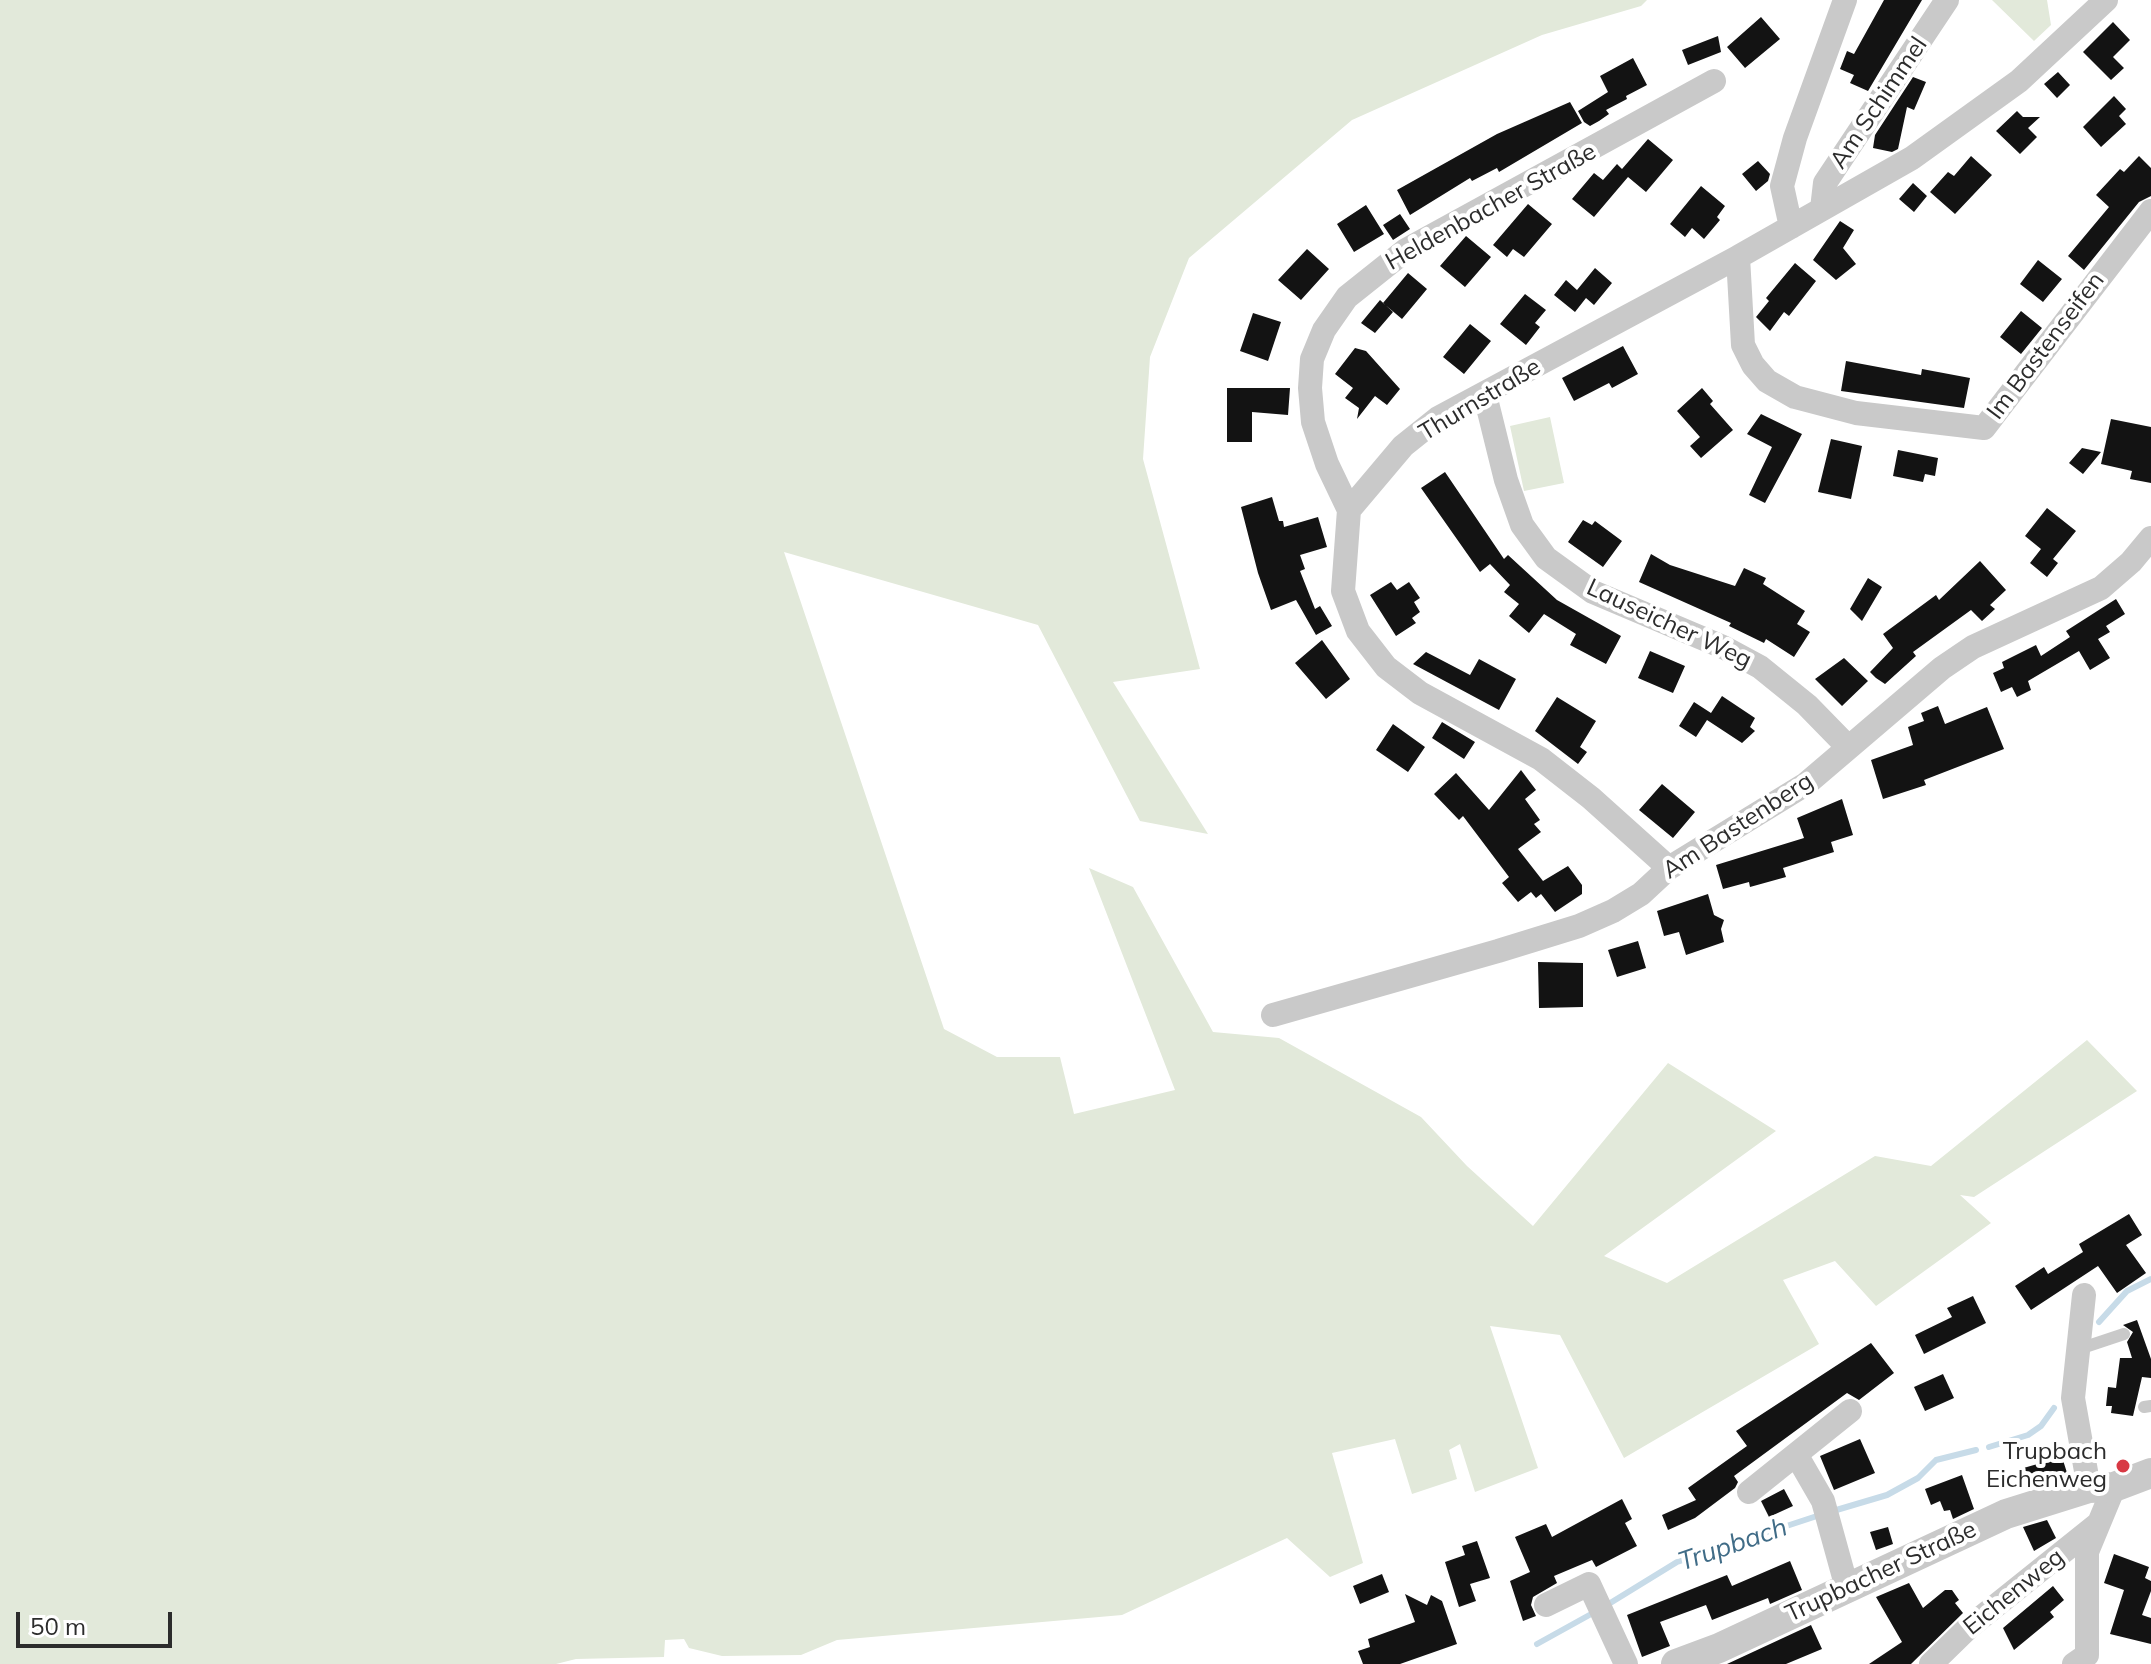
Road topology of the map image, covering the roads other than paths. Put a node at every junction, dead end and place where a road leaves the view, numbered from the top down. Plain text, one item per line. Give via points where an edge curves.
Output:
1 (1845, 0) edge
2 (1947, 0) edge
3 (2106, 0) edge
4 (1714, 81) dead end
5 (1822, 209) junction
6 (2151, 211) edge
7 (1791, 227) junction
8 (1738, 257) junction
9 (1485, 395) junction
10 (1349, 510) junction
11 (2151, 538) edge
12 (1848, 747) junction
13 (1669, 868) junction
14 (1273, 1015) dead end
15 (2084, 1295) dead end
16 (2124, 1334) dead end
17 (2076, 1350) junction
18 (1850, 1411) dead end
19 (1797, 1456) junction
20 (2151, 1473) edge
21 (2101, 1487) junction
22 (1749, 1492) dead end
23 (2099, 1523) junction
24 (1847, 1588) junction
25 (1546, 1605) dead end
26 (1626, 1664) edge
27 (1676, 1664) edge
28 (1931, 1664) edge
29 (2074, 1664) edge

1 - 7 street via 1782,186
2 - 5 street, Am Schimmel via 1825,183
3 - 5 street, Thurnstraße via 2019,81 1912,158
4 - 10 street, Heldenbacher Straße via 1406,250 1347,297 1312,359 1310,388 1313,422
5 - 7 street, Thurnstraße
6 - 8 street, Im Bastenseifen via 1984,428 1856,413 1795,397 1767,381 1743,345
7 - 8 street, Thurnstraße
8 - 9 street, Thurnstraße
9 - 10 street, Thurnstraße via 1438,418 1403,446
9 - 12 street, Lauseicher Weg via 1522,525 1546,558 1593,592 1760,667
10 - 13 street via 1343,591 1358,631 1386,667 1420,693 1541,759
11 - 12 street, Am Bastenberg via 2101,588 1973,647
12 - 13 street, Am Bastenberg via 1806,784
13 - 14 street, Am Bastenberg via 1641,894 1579,926
15 - 17 street
16 - 17 lane
17 - 21 street via 2073,1398
18 - 19 street
19 - 22 street
19 - 24 street via 1826,1510
20 - 21 street, Trupbacher Straße
21 - 23 street
21 - 24 street, Trupbacher Straße via 2006,1514
23 - 28 street, Eichenweg
23 - 29 street via 2087,1552 2087,1655
24 - 27 street, Trupbacher Straße
25 - 26 street via 1589,1584

